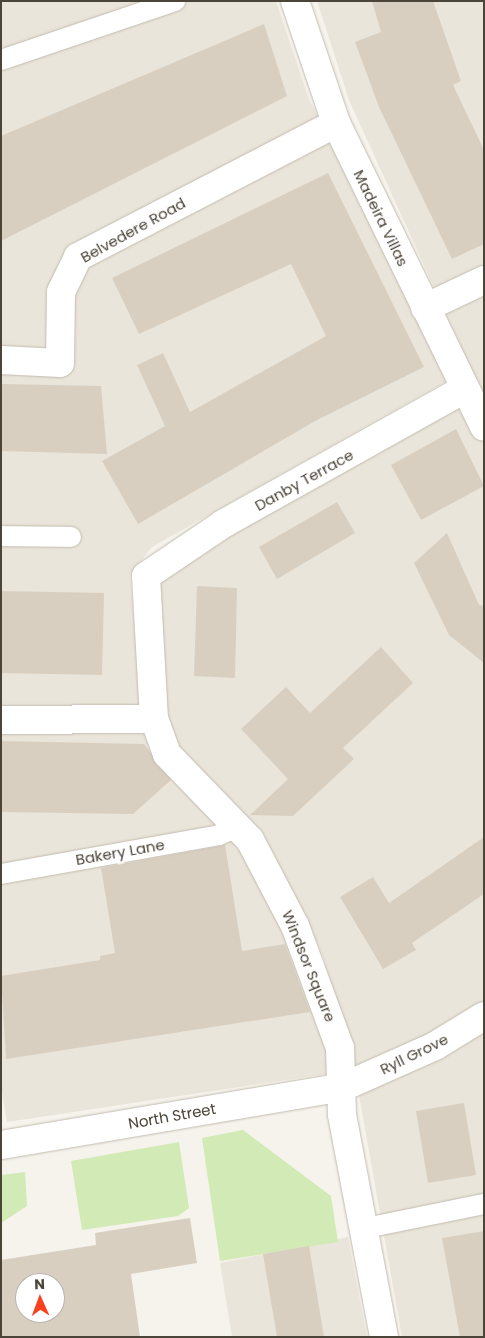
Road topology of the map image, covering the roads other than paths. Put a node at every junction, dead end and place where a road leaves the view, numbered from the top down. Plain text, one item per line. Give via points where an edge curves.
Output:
1 (175, 1) edge
2 (295, 1) edge
3 (1, 60) edge
4 (336, 123) junction
5 (484, 280) edge
6 (425, 308) junction
7 (1, 360) edge
8 (464, 389) junction
9 (484, 427) edge
10 (1, 536) edge
11 (72, 537) dead end
12 (146, 576) joint
13 (154, 719) junction
14 (1, 720) edge
15 (237, 827) junction
16 (1, 874) edge
17 (484, 1016) edge
18 (343, 1087) junction
19 (1, 1145) edge
20 (484, 1204) edge
21 (361, 1229) junction
22 (384, 1337) edge

1 - 3 lane
2 - 4 street, Madeira Villas
4 - 6 street, Madeira Villas
4 - 7 street, Belvedere Road via 78,257 61,292 60,363
5 - 6 street
6 - 8 street, Madeira Villas
8 - 9 street, Madeira Villas
8 - 12 street, Danby Terrace via 222,524
10 - 11 lane
12 - 13 street, Windsor Square
13 - 14 street
13 - 15 street, Windsor Square via 167,754
15 - 16 lane, Bakery Lane via 219,835
15 - 18 street, Windsor Square via 250,840 295,926 340,1048
17 - 18 street, Ryll Grove via 435,1046
18 - 19 street, North Street
18 - 21 street, Windsor Square via 342,1114
20 - 21 lane
21 - 22 street, Windsor Square

